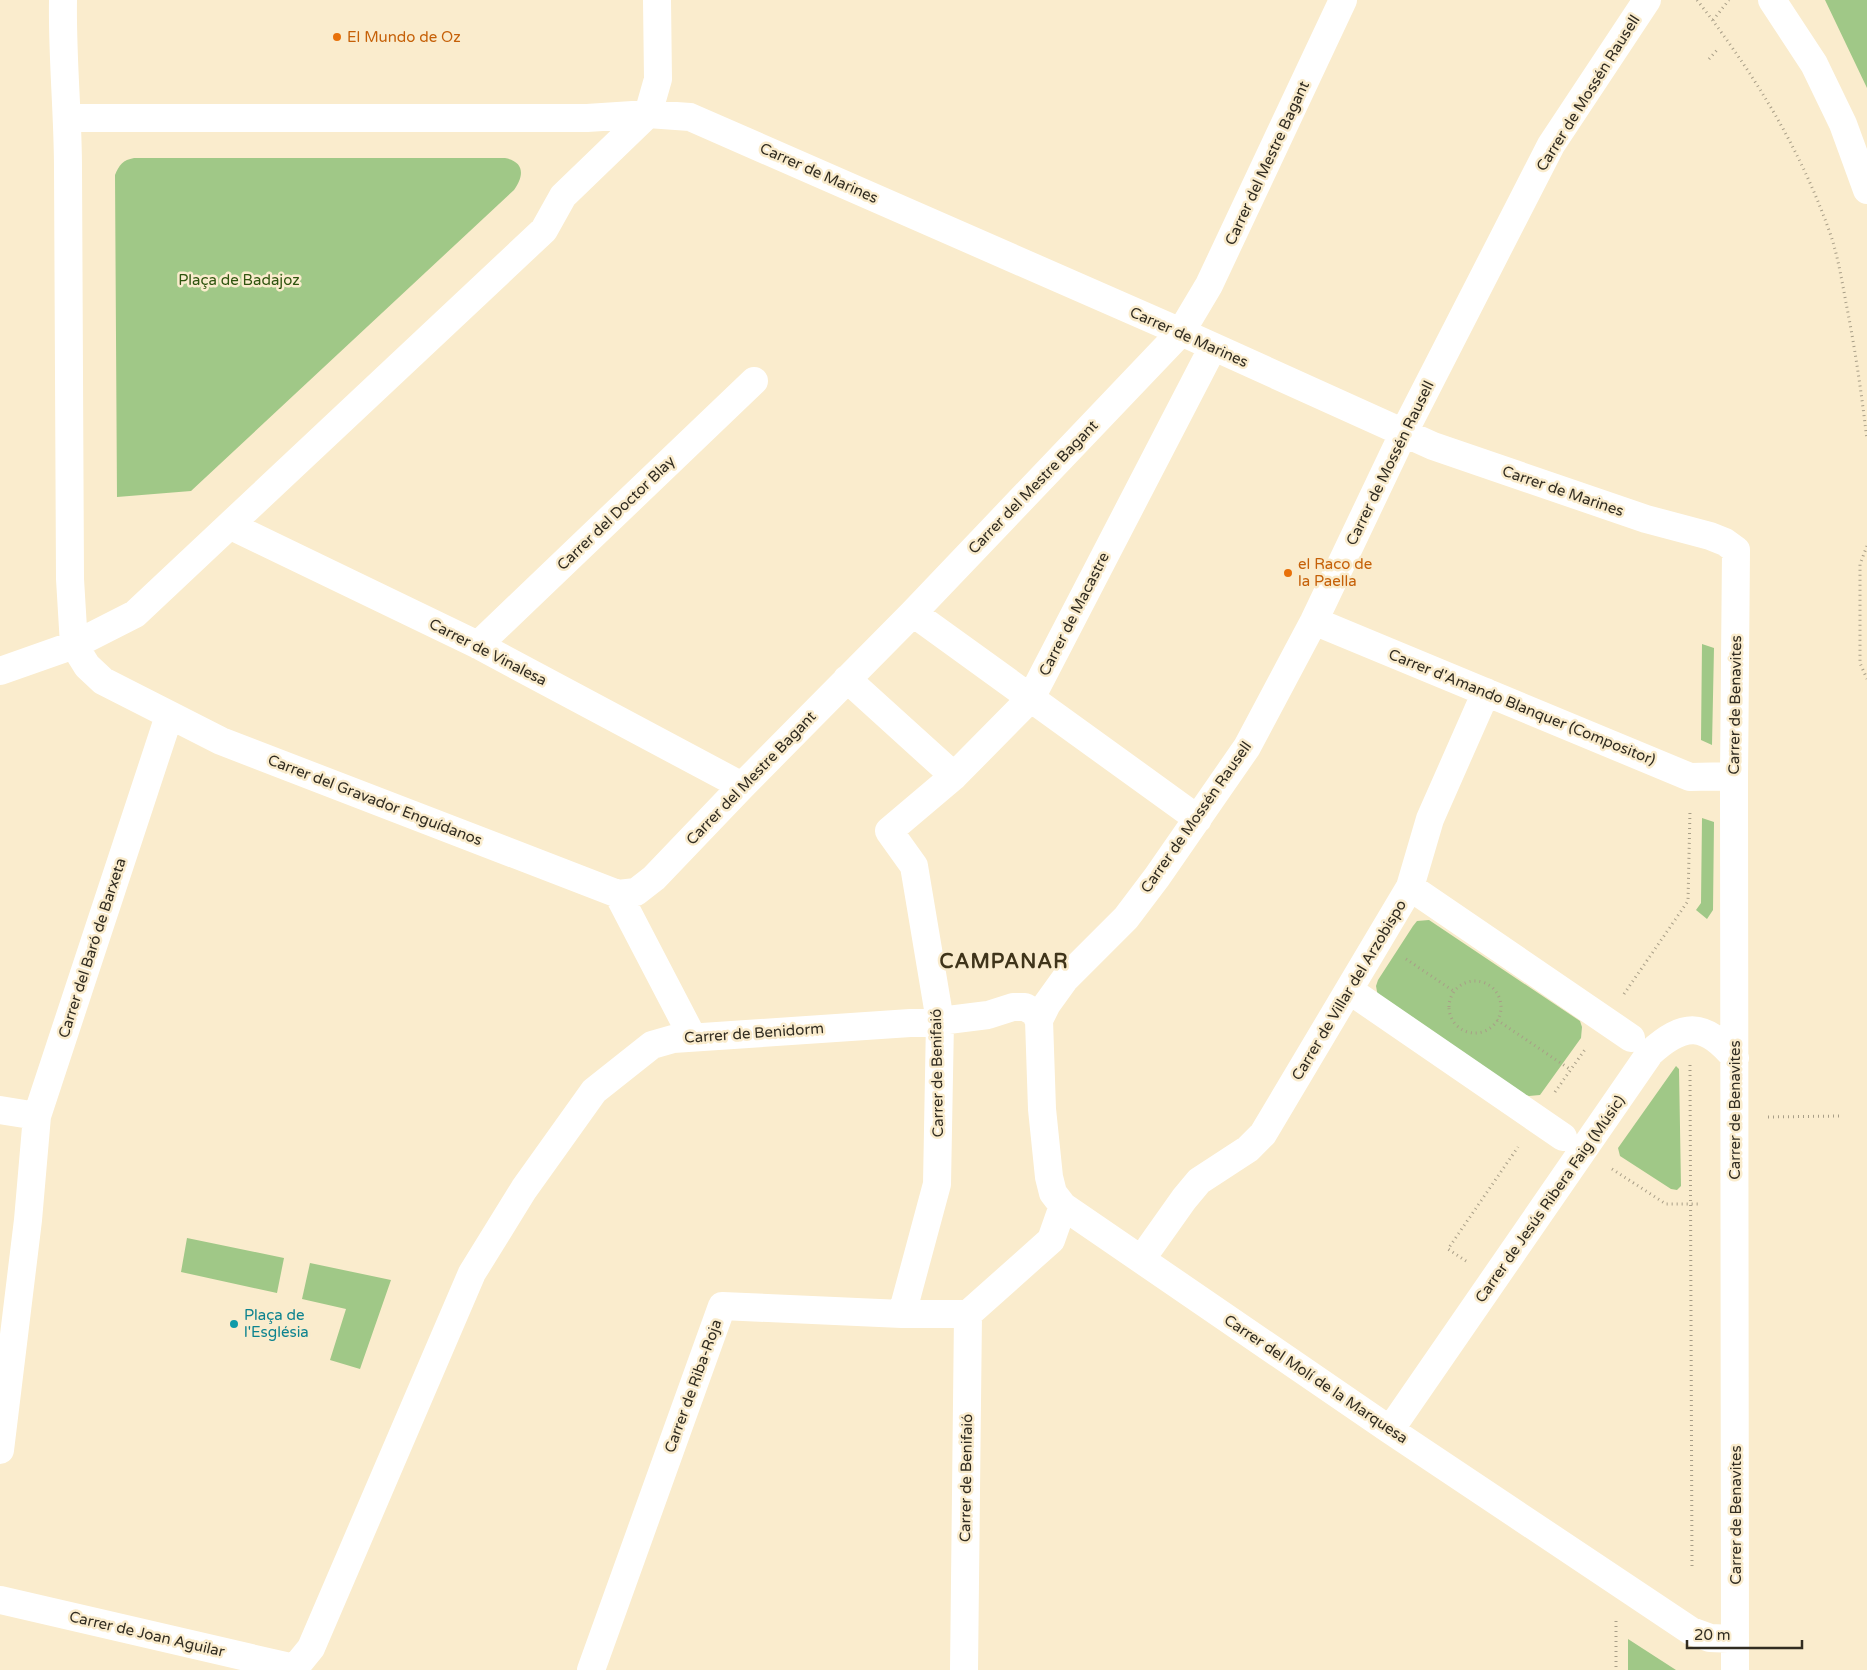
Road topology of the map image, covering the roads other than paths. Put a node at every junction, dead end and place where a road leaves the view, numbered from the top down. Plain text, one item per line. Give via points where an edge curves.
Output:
1 (63, 0) edge
2 (657, 0) edge
3 (1343, 0) edge
4 (1647, 0) edge
5 (1772, 0) edge
6 (648, 114) junction
7 (68, 118) junction
8 (1867, 190) edge
9 (1181, 332) junction
10 (1212, 347) junction
11 (754, 381) dead end
12 (1403, 434) junction
13 (231, 526) junction
14 (1736, 550) joint
15 (913, 613) junction
16 (1314, 621) junction
17 (74, 645) junction
18 (478, 645) junction
19 (0, 670) edge
20 (847, 679) junction
21 (1486, 692) junction
22 (1031, 698) junction
23 (169, 716) junction
24 (954, 776) junction
25 (1734, 776) junction
26 (742, 786) junction
27 (1198, 819) junction
28 (1410, 887) junction
29 (618, 894) junction
30 (1349, 990) junction
31 (1040, 1020) junction
32 (940, 1021) junction
33 (692, 1036) junction
34 (1631, 1038) dead end
35 (1735, 1058) junction
36 (0, 1110) edge
37 (37, 1116) junction
38 (1563, 1137) dead end
39 (1063, 1206) junction
40 (1150, 1247) dead end
41 (902, 1314) junction
42 (968, 1314) junction
43 (8, 1315) edge
44 (1390, 1430) junction
45 (2, 1437) edge
46 (0, 1600) edge
47 (1735, 1639) junction
48 (293, 1669) edge
49 (591, 1670) edge
50 (964, 1670) edge
51 (1735, 1670) edge

1 - 7 street via 62,52
2 - 6 street via 658,79
3 - 9 street, Carrer del Mestre Bagant via 1209,285
4 - 12 street, Carrer de Mossén Rausell via 1551,145
5 - 8 street via 1814,64 1843,124
6 - 7 street via 587,118
6 - 9 street, Carrer de Marines via 690,117
6 - 13 street via 563,196 544,230
7 - 17 street via 70,570
9 - 10 street, Carrer de Marines
9 - 15 street, Carrer del Mestre Bagant
10 - 12 street, Carrer de Marines
10 - 22 street, Carrer de Macastre
11 - 18 street, Carrer del Doctor Blay
12 - 14 street, Carrer de Marines via 1646,519 1710,536
12 - 16 street, Carrer de Mossén Rausell
13 - 17 street via 135,614
13 - 18 street, Carrer de Vinalesa
14 - 25 street, Carrer de Benavites
15 - 20 street, Carrer del Mestre Bagant
15 - 22 street
16 - 21 street, Carrer d'Amando Blanquer (Compositor)
16 - 27 street, Carrer de Mossén Rausell via 1246,747
17 - 19 street
17 - 23 street, Carrer del Gravador Enguídanos via 103,681
18 - 26 street, Carrer de Vinalesa
20 - 24 street
20 - 26 street, Carrer del Mestre Bagant
21 - 25 street, Carrer d'Amando Blanquer (Compositor) via 1690,777
21 - 28 street, Carrer de Villar del Arzobispo via 1433,811
22 - 24 street, Carrer de Benifaió
22 - 27 street
23 - 29 street, Carrer del Gravador Enguídanos via 221,741
23 - 37 street, Carrer del Baró de Barxeta
24 - 32 street, Carrer de Benifaió via 889,831 914,866
25 - 35 street, Carrer de Benavites
26 - 29 street, Carrer del Mestre Bagant via 654,878 636,892
27 - 31 street, Carrer de Mossén Rausell via 1126,918 1065,979
28 - 30 street, Carrer de Villar del Arzobispo
28 - 34 street
29 - 33 street
30 - 38 street
30 - 40 street, Carrer de Villar del Arzobispo via 1263,1134 1248,1149 1200,1181
31 - 32 street via 1025,1007 1013,1007 988,1015
31 - 39 street, Carrer del Molí de la Marquesa via 1042,1110 1049,1178 1053,1193
32 - 33 street, Carrer de Benidorm
32 - 41 street, Carrer de Benifaió via 937,1184
33 - 48 street, Carrer de Benidorm via 652,1046 594,1091 524,1189 472,1273 311,1648
35 - 44 street, Carrer de Jesús Ribera Faig (Músic) via 1722,1042 1694,1030 1679,1031 1650,1053
35 - 47 street, Carrer de Benavites
36 - 37 street
37 - 43 street, Carrer del Baró de Barxeta via 31,1183
39 - 42 street via 1051,1240
39 - 44 street, Carrer del Molí de la Marquesa
41 - 42 street, Carrer de Riba-Roja
41 - 49 street, Carrer de Riba-Roja via 722,1306
42 - 50 street, Carrer de Benifaió
43 - 45 street
44 - 47 street, Carrer del Molí de la Marquesa via 1691,1631 1710,1638
46 - 48 street, Carrer de Joan Aguilar
47 - 51 street, Carrer de Benavites

